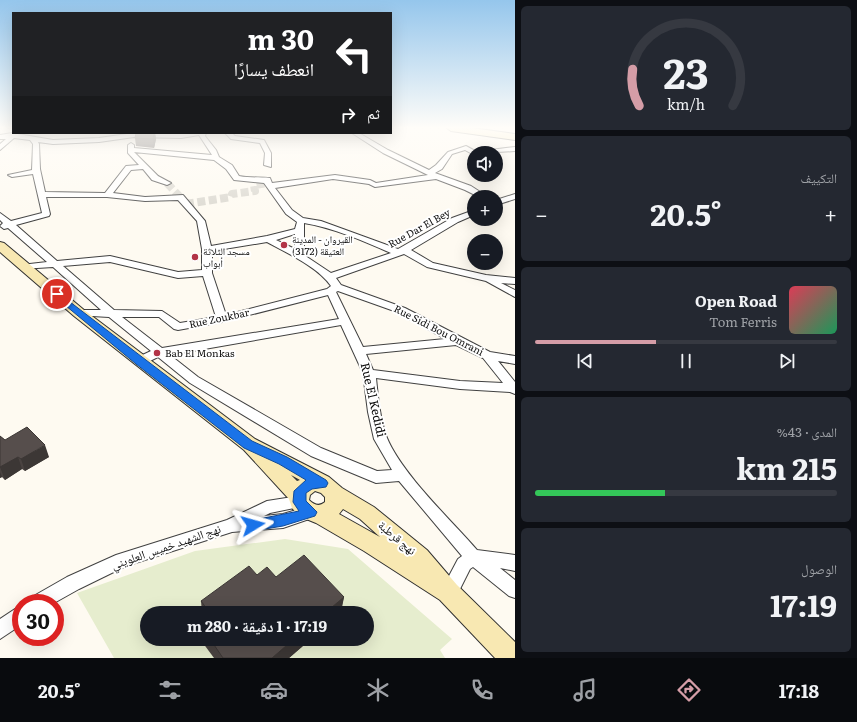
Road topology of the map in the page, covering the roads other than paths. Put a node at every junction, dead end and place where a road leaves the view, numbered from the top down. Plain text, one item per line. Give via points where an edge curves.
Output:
1 (37, 159) edge
2 (140, 159) edge
3 (217, 159) edge
4 (268, 159) edge
5 (400, 159) edge
6 (446, 159) edge
7 (268, 165) dead end
8 (144, 167) junction
9 (37, 171) junction
10 (434, 174) junction
11 (12, 175) dead end
12 (167, 183) tunnel mouth
13 (270, 186) junction
14 (474, 190) edge
15 (42, 195) junction
16 (108, 195) junction
17 (515, 196) edge
18 (503, 200) edge
19 (467, 215) edge
20 (0, 216) edge
21 (300, 225) junction
22 (4, 226) edge
23 (268, 239) junction
24 (0, 246) edge
25 (207, 249) junction
26 (401, 252) junction
27 (299, 255) junction
28 (56, 264) junction
29 (24, 267) junction
30 (207, 273) junction
31 (486, 278) junction
32 (515, 281) edge
33 (332, 285) junction
34 (515, 294) edge
35 (79, 313) junction
36 (112, 314) junction
37 (222, 319) junction
38 (345, 320) junction
39 (458, 341) junction
40 (360, 351) junction
41 (161, 352) junction
42 (487, 355) junction
43 (515, 360) edge
44 (140, 362) junction
45 (369, 373) junction
46 (515, 389) edge
47 (248, 444) junction
48 (402, 475) junction
49 (329, 489) junction
50 (307, 506) junction
51 (473, 557) junction
52 (515, 563) edge
53 (515, 590) edge
54 (448, 593) junction
55 (54, 594) edge
56 (12, 621) edge
57 (0, 630) edge
58 (513, 658) edge

1 - 9 street
2 - 8 street
3 - 13 street via 229,167 237,178 267,180
4 - 7 street
5 - 10 street
6 - 10 street
8 - 12 street via 155,178
8 - 16 street via 129,168
9 - 11 street
9 - 15 street
10 - 13 street via 375,185 335,177
10 - 14 street
13 - 21 street
15 - 16 street
15 - 22 street via 46,214
16 - 25 street via 145,199 180,197 200,221
17 - 18 street
19 - 26 street, Rue Dar El Bey
20 - 22 street
21 - 23 street
21 - 26 street via 318,223
21 - 27 street
22 - 28 street
23 - 25 street
23 - 27 street, Rue Sidi Bou Omrani
24 - 29 street, نهج قرطبة
25 - 30 street
26 - 31 street via 430,265
26 - 33 street, Rue Dar El Bey
27 - 33 street, Rue Sidi Bou Omrani
28 - 29 street
28 - 30 street via 110,259 178,275
28 - 36 street
29 - 35 street, نهج قرطبة
30 - 37 street
31 - 32 street
31 - 34 street
33 - 37 street, Rue Zoukbar
33 - 38 street, Rue El Kedidi
33 - 39 street, Rue Sidi Bou Omrani via 401,310
35 - 36 street, Rue Zoukbar
35 - 44 street, نهج قرطبة
36 - 37 street, Rue Zoukbar via 162,314 178,327
36 - 41 street
38 - 40 street, Rue El Kedidi
38 - 41 street
39 - 40 street
39 - 42 street, Rue Sidi Bou Omrani
40 - 45 street, Rue El Kedidi
41 - 44 street
41 - 48 street via 194,380 316,452 376,477
42 - 43 street
42 - 46 street, Rue Sidi Bou Omrani
44 - 47 street, نهج قرطبة
45 - 46 street via 460,385
45 - 48 street, Rue El Kedidi via 374,412 381,439
47 - 49 street, نهج قرطبة via 283,461
47 - 50 street, نهج قرطبة
48 - 51 street, Rue El Kedidi
49 - 50 street via 315,483 304,487
49 - 50 street via 335,505 327,513
49 - 54 street, نهج قرطبة via 368,513 419,557
50 - 54 street, نهج قرطبة via 358,535
50 - 55 street, نهج الشهيد خميس العلويني via 283,521 231,526 122,560
51 - 52 street
51 - 53 street, Rue El Kedidi
51 - 54 street via 464,564
54 - 58 street, نهج قرطبة
56 - 57 street

